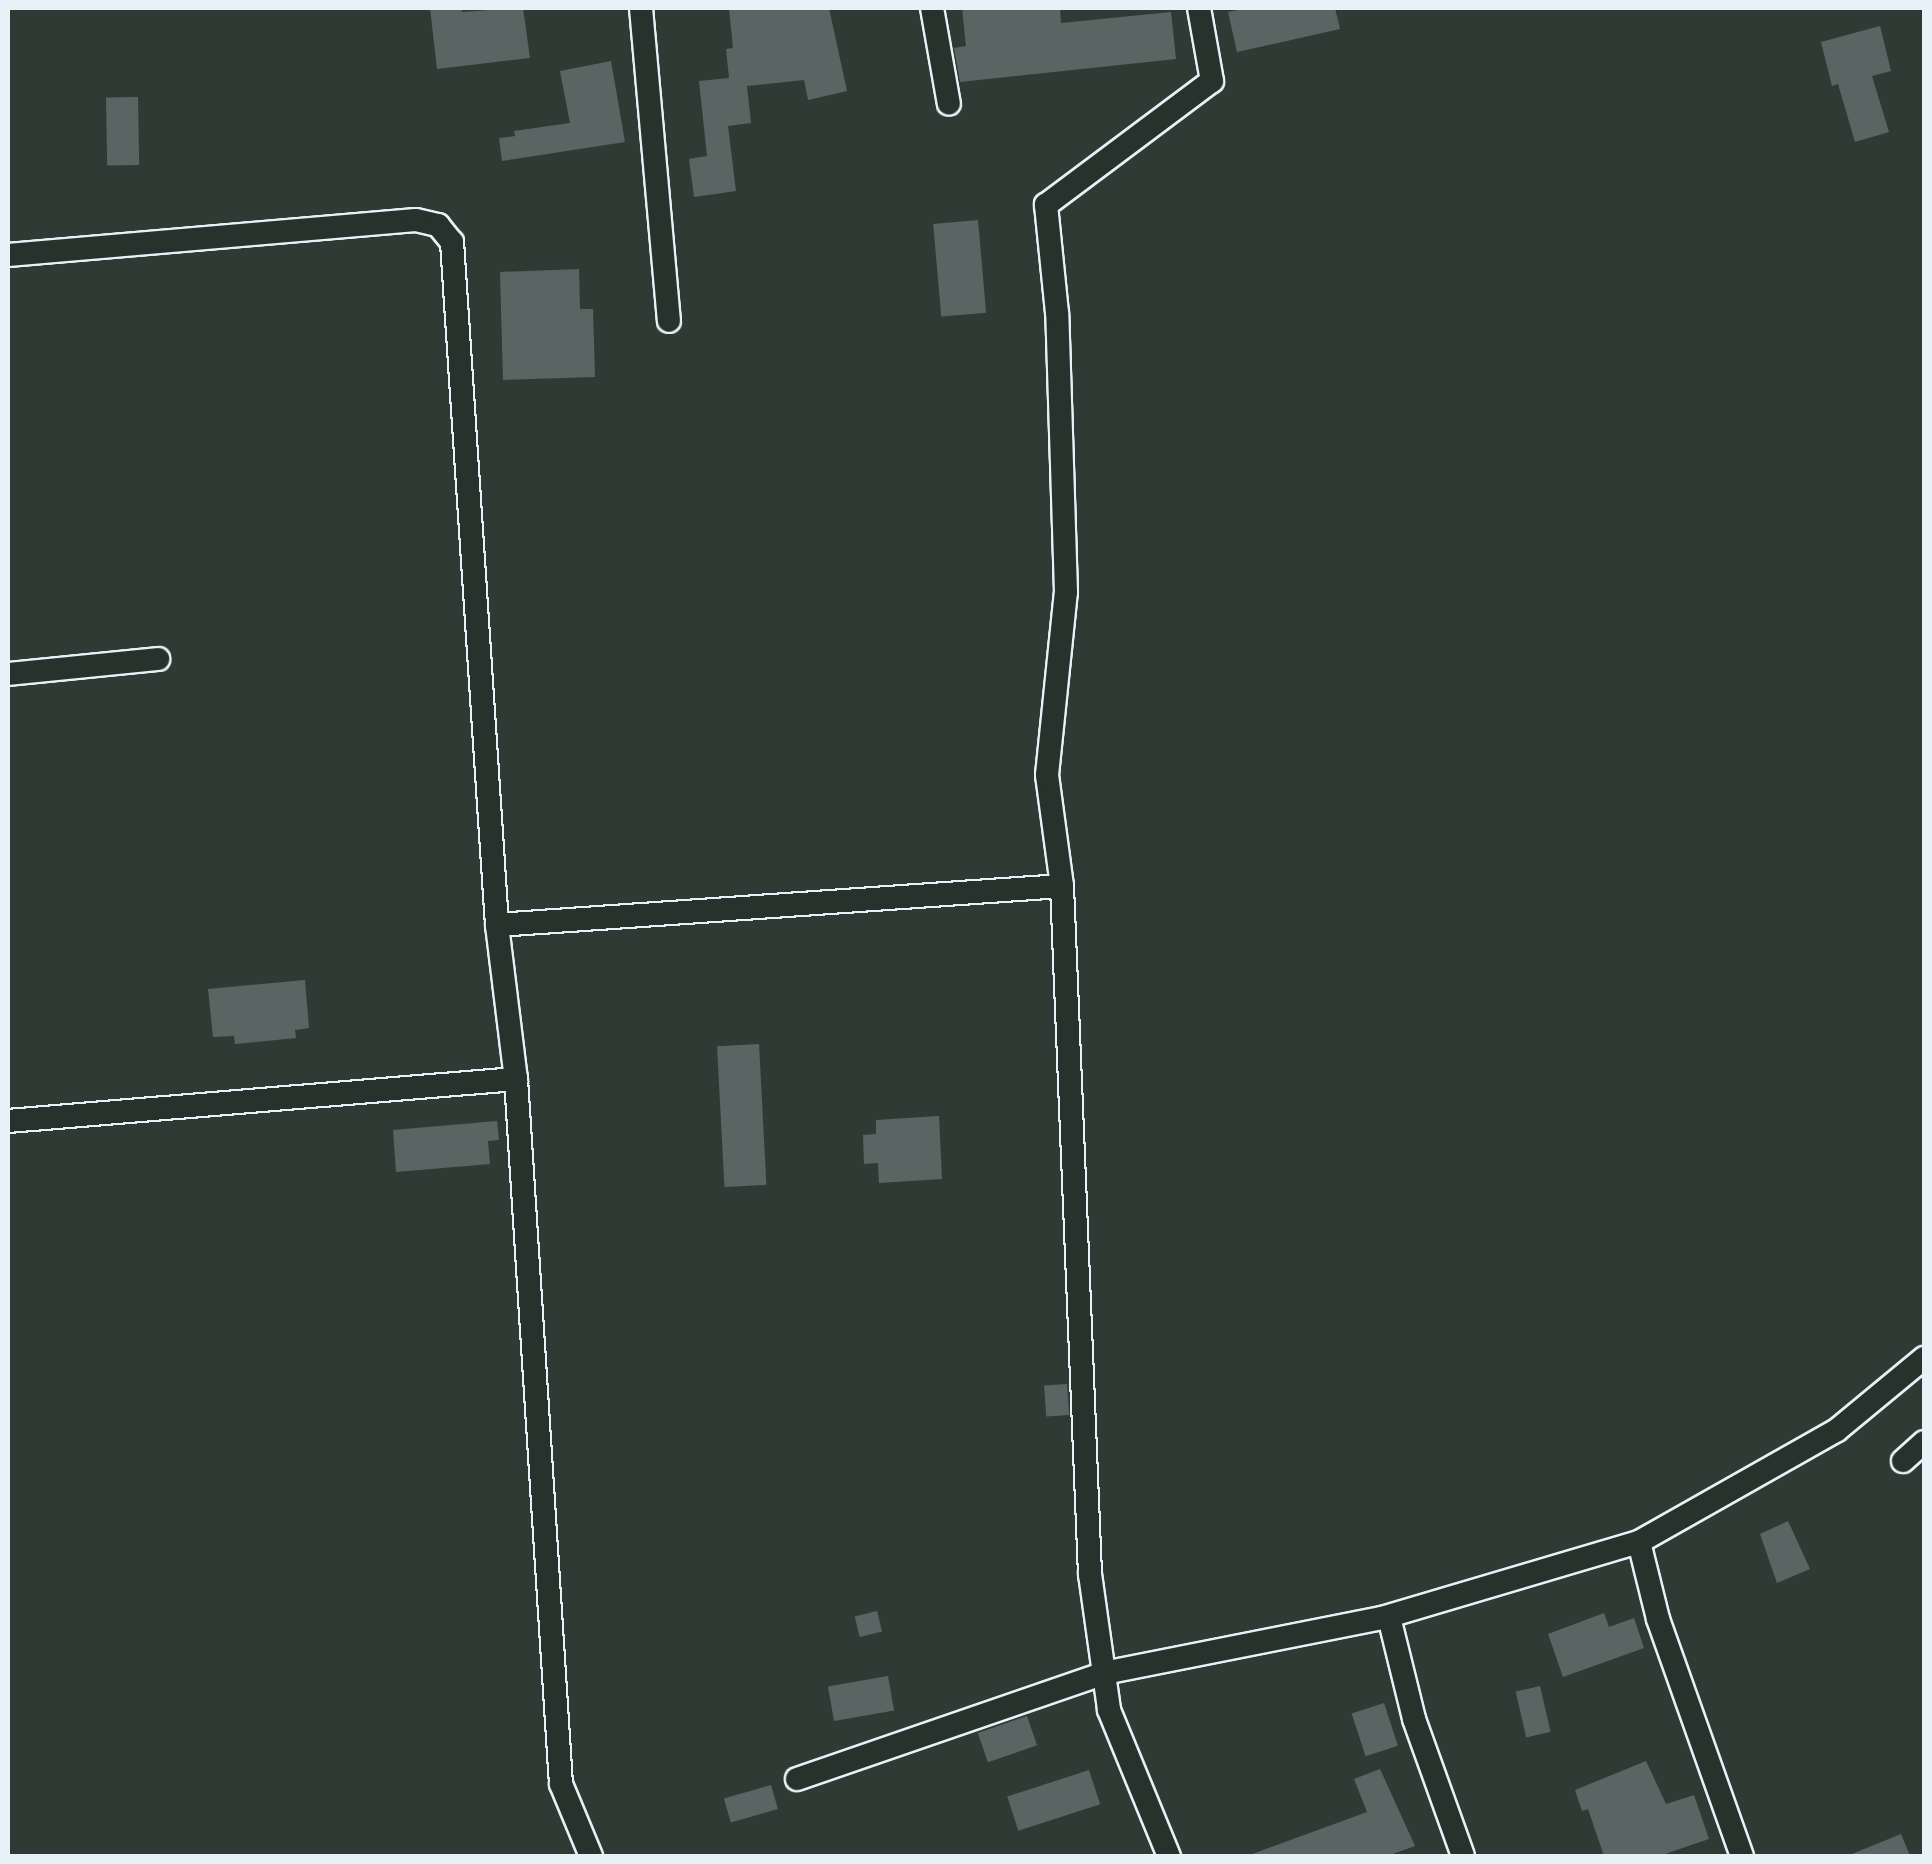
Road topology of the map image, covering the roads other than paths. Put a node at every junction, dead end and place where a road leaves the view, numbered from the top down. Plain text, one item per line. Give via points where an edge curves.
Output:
1 (641, 8) edge
2 (932, 8) edge
3 (1199, 8) edge
4 (949, 104) dead end
5 (8, 255) edge
6 (668, 322) dead end
7 (158, 659) dead end
8 (8, 674) edge
9 (1062, 886) junction
10 (497, 925) junction
11 (516, 1079) junction
12 (8, 1121) edge
13 (1924, 1358) edge
14 (1924, 1442) edge
15 (1903, 1461) dead end
16 (1638, 1542) junction
17 (1388, 1616) junction
18 (1104, 1673) junction
19 (797, 1779) dead end
20 (591, 1856) edge
21 (1169, 1856) edge
22 (1464, 1856) edge
23 (1742, 1856) edge

1 - 6 street
2 - 4 street
3 - 9 street via 1212,81 1046,205 1057,313 1066,592 1047,775
5 - 10 street via 416,220 438,224 452,242
7 - 8 street
9 - 10 street
9 - 18 street via 1090,1574
10 - 11 street
11 - 12 street
11 - 20 street via 561,1784
13 - 16 street via 1837,1430
14 - 15 street
16 - 17 street
16 - 23 street via 1658,1619
17 - 18 street
17 - 22 street via 1414,1719
18 - 19 street
18 - 21 street via 1109,1710

